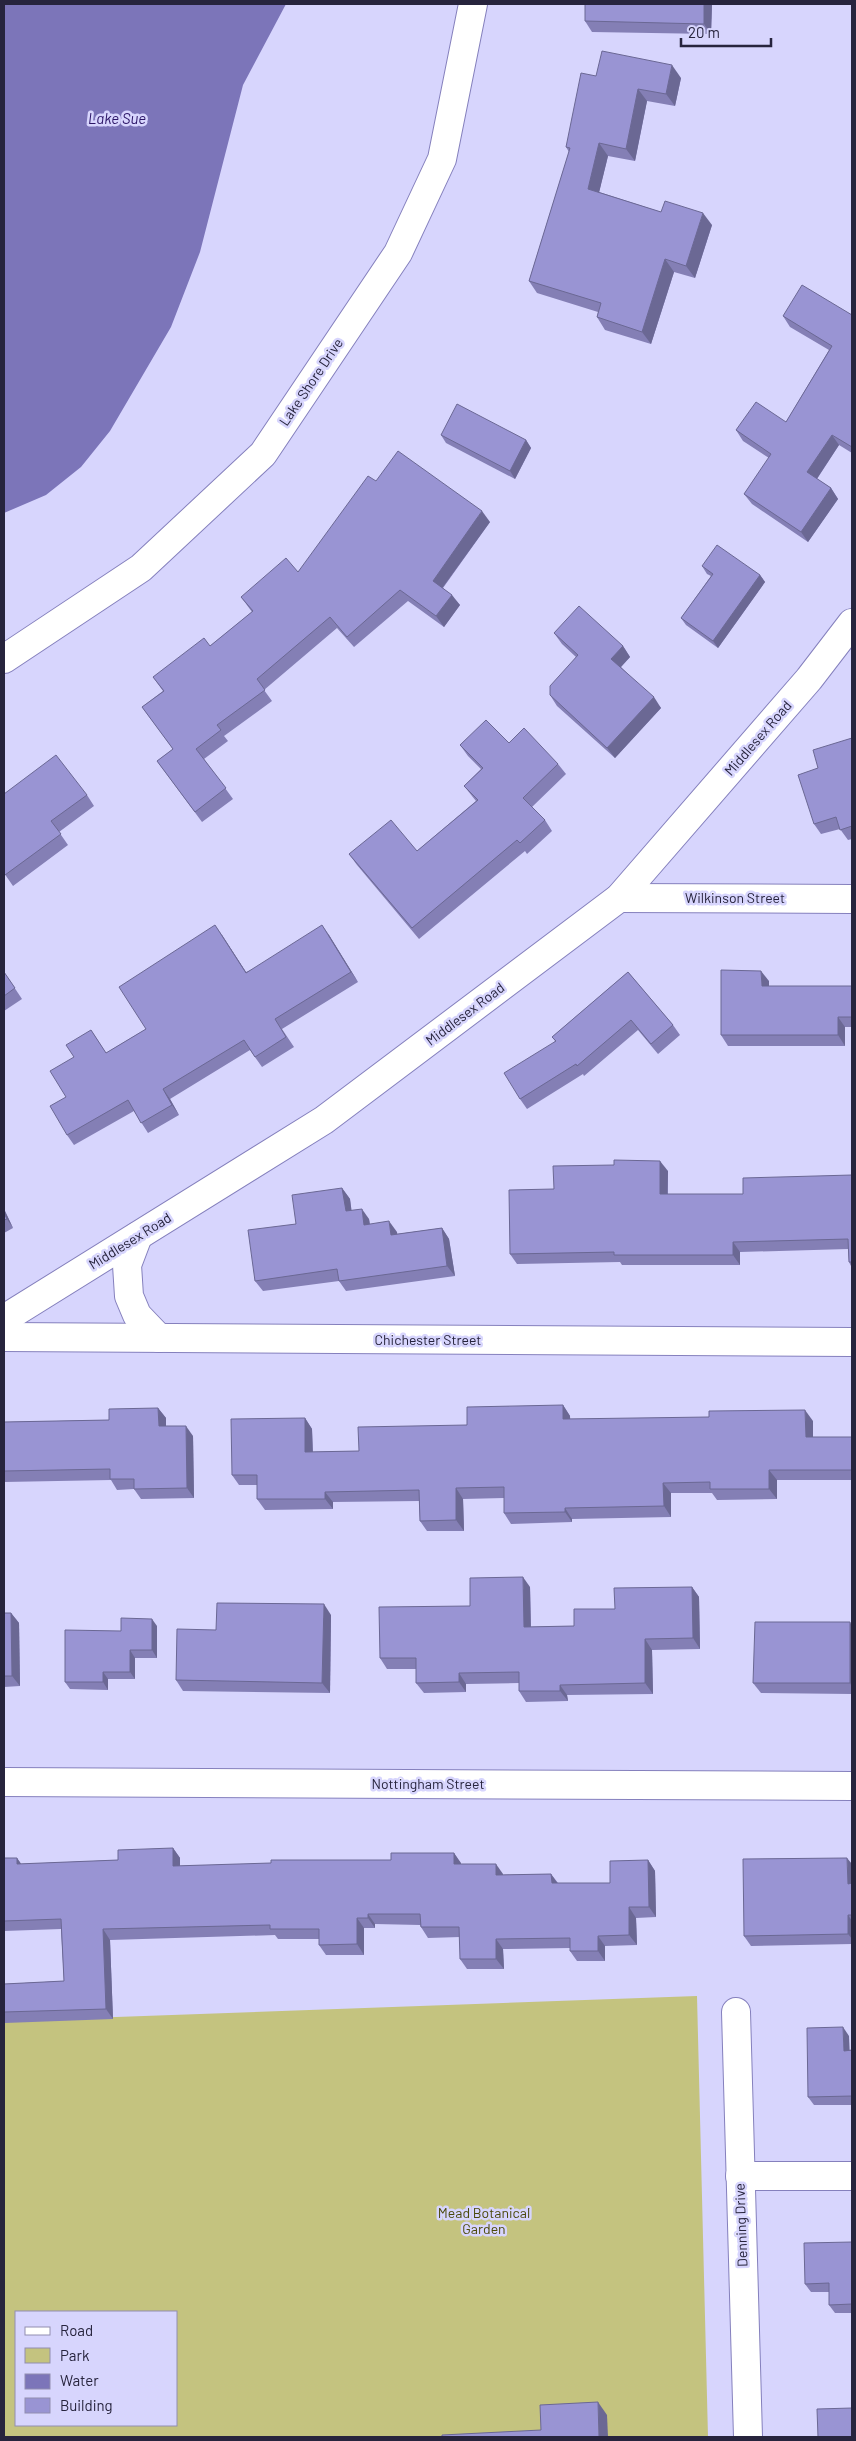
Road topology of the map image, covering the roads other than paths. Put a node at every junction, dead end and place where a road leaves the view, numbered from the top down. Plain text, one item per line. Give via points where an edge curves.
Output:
1 (473, 4) edge
2 (852, 623) edge
3 (4, 659) edge
4 (619, 898) junction
5 (852, 899) edge
6 (138, 1236) junction
7 (4, 1319) edge
8 (4, 1337) edge
9 (158, 1338) junction
10 (852, 1342) edge
11 (4, 1782) edge
12 (852, 1786) edge
13 (736, 2012) dead end
14 (740, 2176) junction
15 (852, 2176) edge
16 (748, 2437) edge

1 - 3 street, Lake Shore Drive via 442,159 402,245 263,454 141,568
2 - 4 street, Middlesex Road via 809,679
4 - 5 street, Wilkinson Street
4 - 6 street, Middlesex Road via 324,1120
6 - 7 street, Middlesex Road
6 - 9 street via 127,1266 129,1296 137,1315
8 - 9 street, Chichester Street
9 - 10 street, Chichester Street
11 - 12 street, Nottingham Street
13 - 14 street, Denning Drive
14 - 15 street
14 - 16 street, Denning Drive

